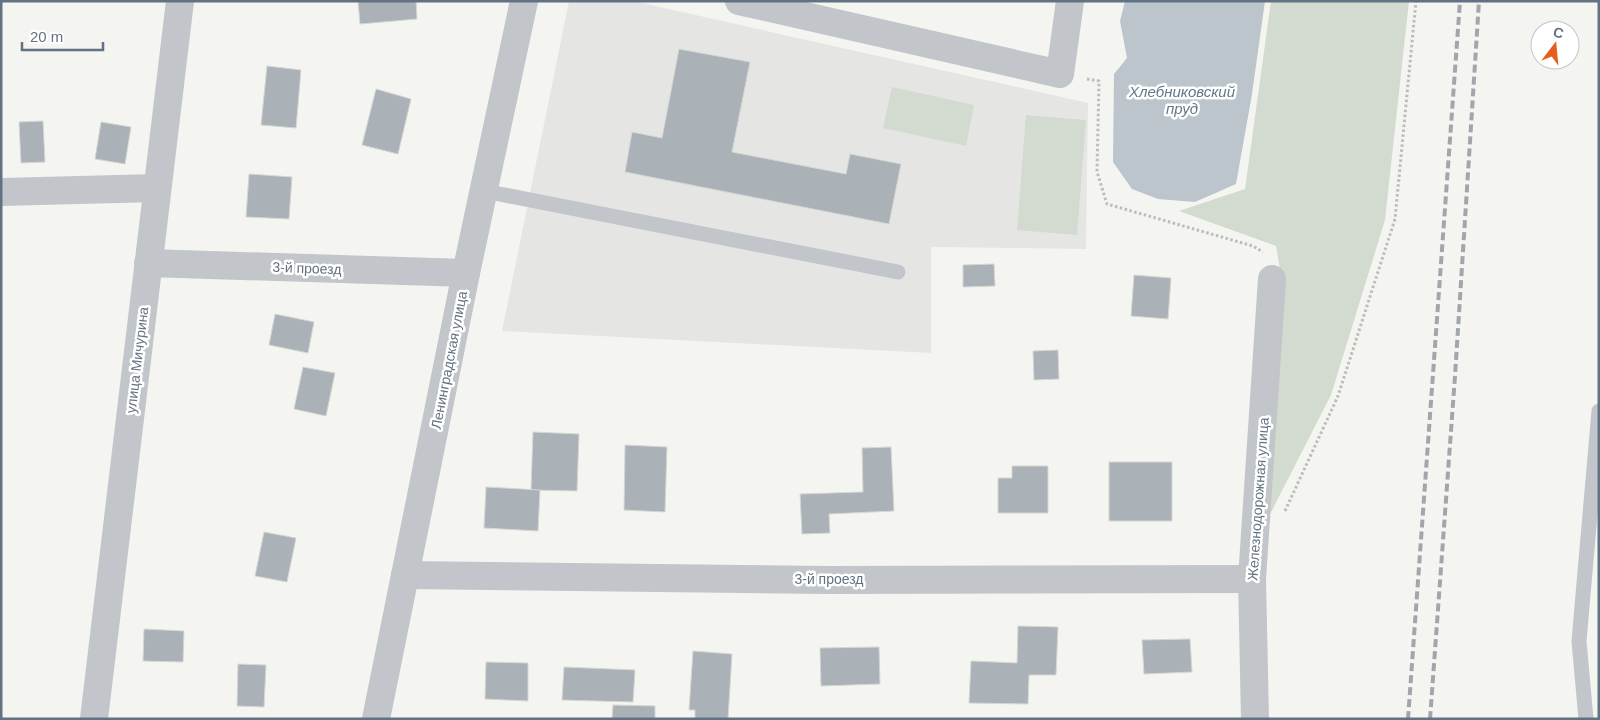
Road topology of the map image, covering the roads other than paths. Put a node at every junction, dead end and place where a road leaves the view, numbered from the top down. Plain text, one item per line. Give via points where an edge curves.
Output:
1 (180, 1) edge
2 (524, 1) edge
3 (739, 1) edge
4 (1070, 1) edge
5 (157, 188) junction
6 (484, 191) junction
7 (1, 192) edge
8 (148, 263) junction
9 (898, 272) dead end
10 (466, 273) junction
11 (1272, 279) road end
12 (1599, 411) edge
13 (405, 575) junction
14 (1252, 579) junction
15 (94, 719) edge
16 (376, 719) edge
17 (1255, 719) edge
18 (1586, 719) edge

1 - 5 street, улица Мичурина
2 - 6 street, Ленинградская улица
3 - 4 street via 1060,74
5 - 7 street
5 - 8 street, улица Мичурина
6 - 9 lane
6 - 10 street, Ленинградская улица
8 - 10 street, 3-й проезд
8 - 15 street, улица Мичурина
10 - 13 street, Ленинградская улица
11 - 14 street, Железнодорожная улица
12 - 18 lane via 1579,641
13 - 14 street, 3-й проезд via 829,580
13 - 16 street, Ленинградская улица
14 - 17 street, Железнодорожная улица

